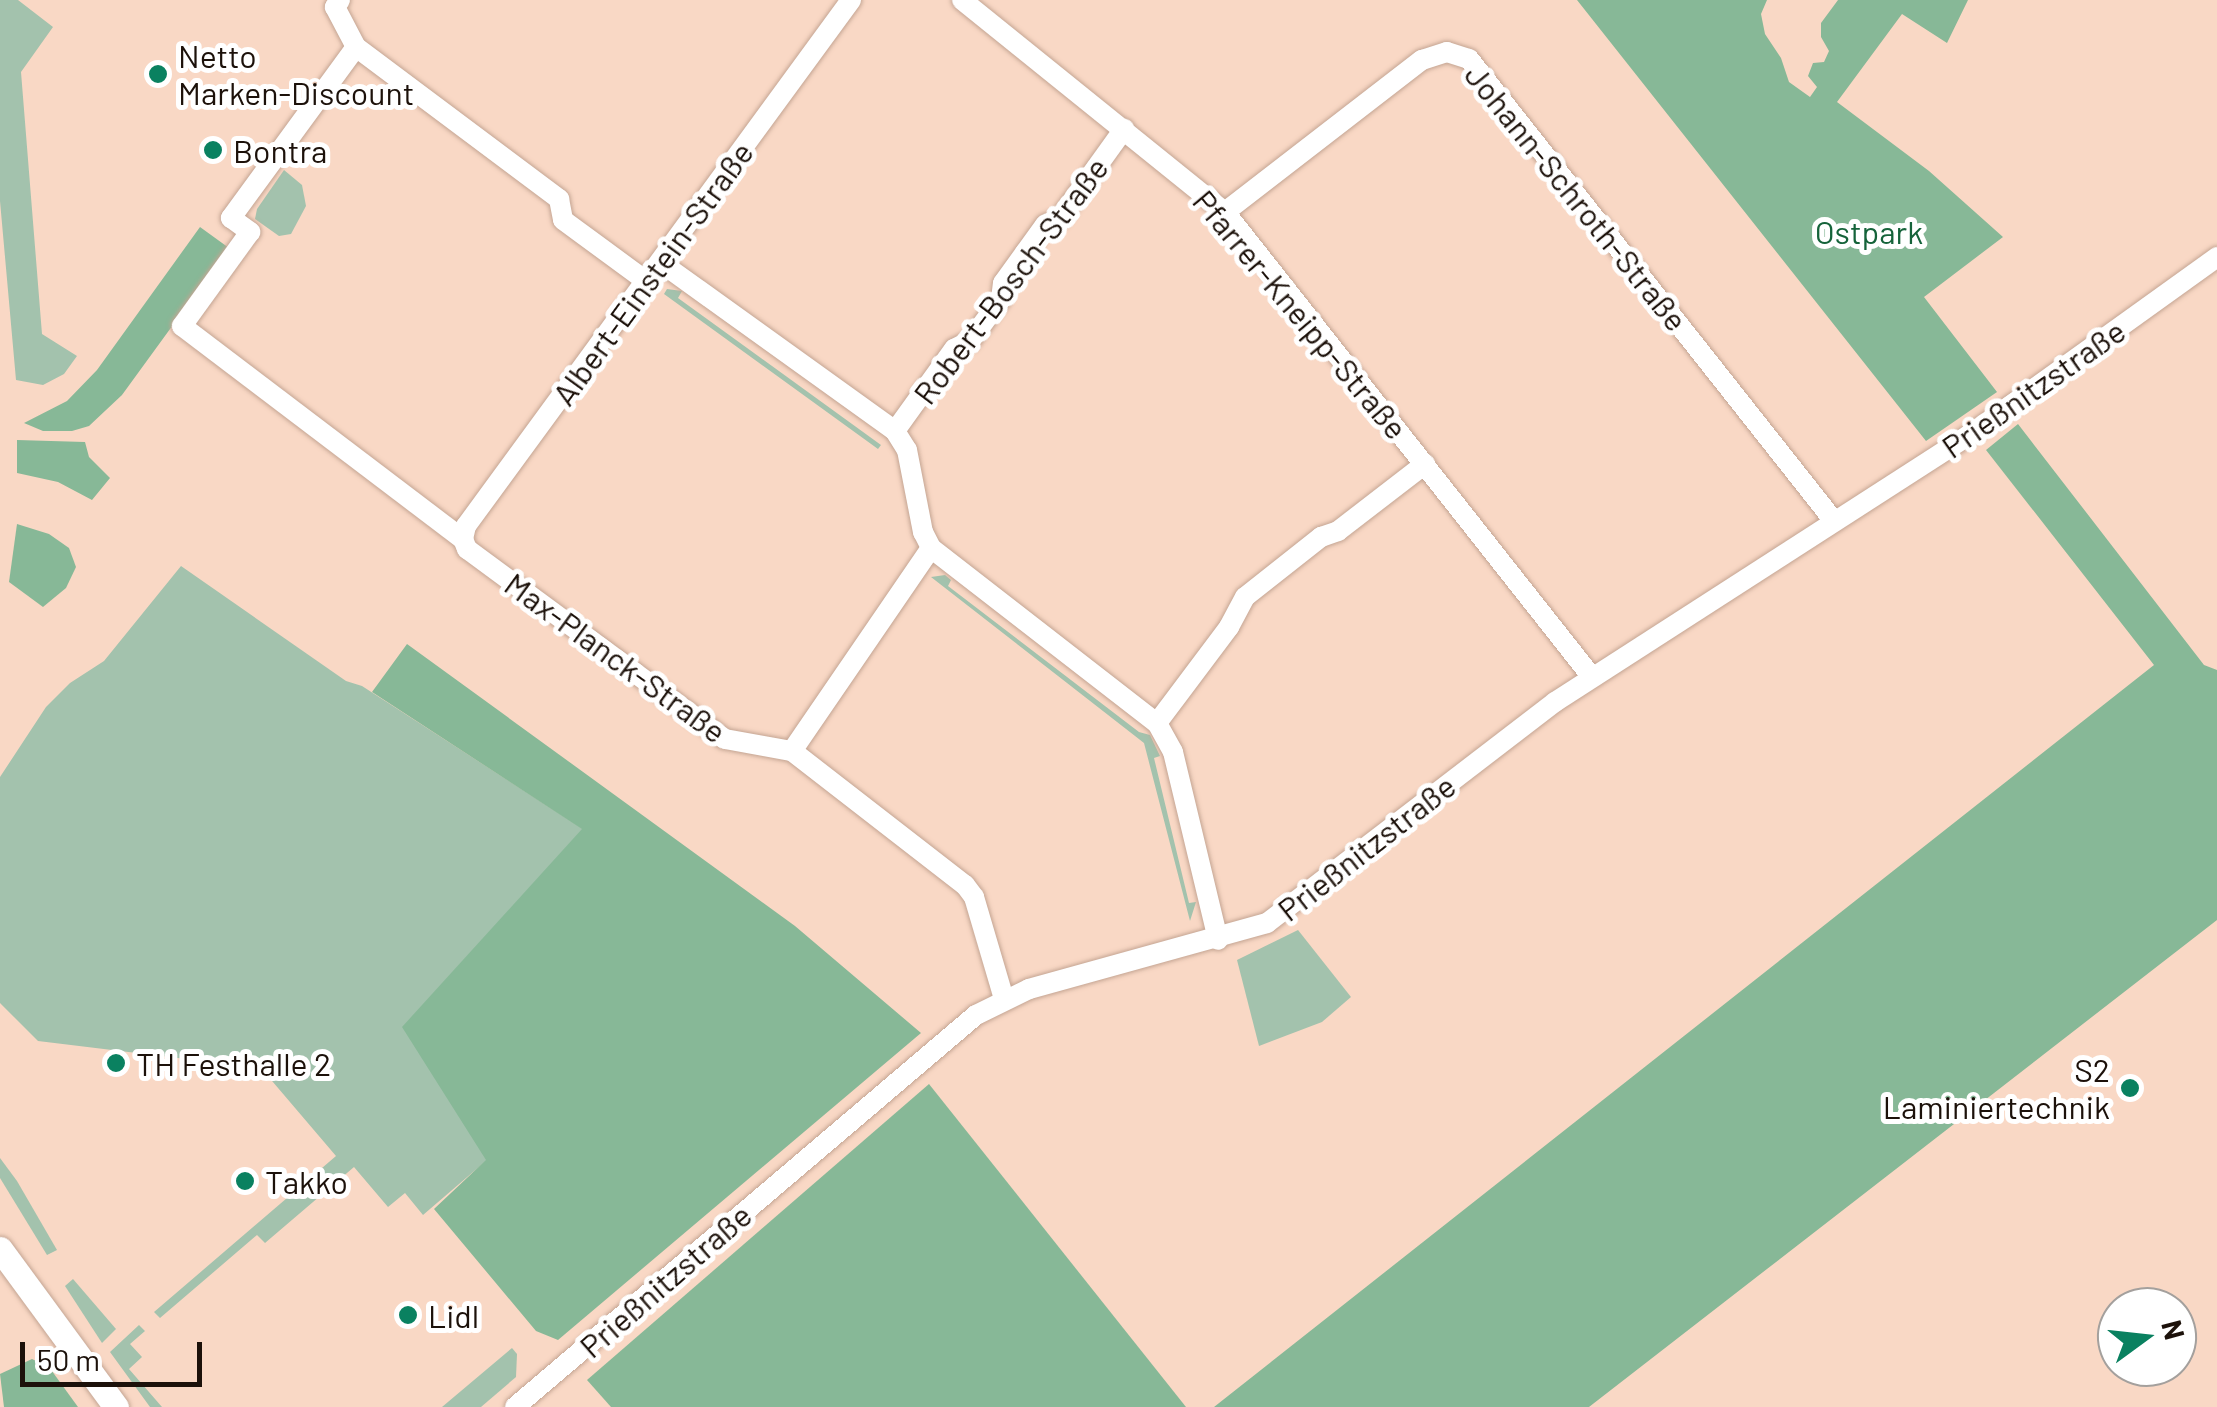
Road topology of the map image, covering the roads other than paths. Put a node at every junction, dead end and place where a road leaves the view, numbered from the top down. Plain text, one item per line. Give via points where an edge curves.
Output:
1 (340, 0) edge
2 (851, 0) edge
3 (962, 0) edge
4 (356, 47) junction
5 (1124, 130) junction
6 (1225, 212) junction
7 (2217, 257) edge
8 (660, 262) junction
9 (646, 282) junction
10 (895, 431) junction
11 (1426, 464) junction
12 (1834, 520) junction
13 (465, 544) junction
14 (931, 548) junction
15 (1591, 676) junction
16 (1157, 722) junction
17 (792, 751) junction
18 (1218, 940) junction
19 (1004, 999) junction
20 (0, 1249) edge
21 (116, 1407) edge
22 (515, 1407) edge

1 - 4 street via 335,7
2 - 8 street, Albert-Einstein-Straße
3 - 5 street, Pfarrer-Kneipp-Straße
4 - 9 street via 559,198 563,220
4 - 13 street, Max-Planck-Straße via 231,218 250,232 182,326
5 - 6 street, Pfarrer-Kneipp-Straße
5 - 10 street, Robert-Bosch-Straße via 1060,218 1044,225 1003,283 1001,299
6 - 11 street, Pfarrer-Kneipp-Straße
6 - 12 street, Johann-Schroth-Straße via 1422,60 1447,52 1468,59
7 - 12 street, Prießnitzstraße via 2012,406
8 - 9 street, Albert-Einstein-Straße
8 - 10 street
9 - 13 street, Albert-Einstein-Straße via 466,526
10 - 14 street via 907,450
11 - 15 street, Pfarrer-Kneipp-Straße
11 - 16 street via 1245,597
12 - 15 street, Prießnitzstraße
13 - 17 street, Max-Planck-Straße via 725,739
14 - 16 street
14 - 17 street
15 - 18 street, Prießnitzstraße via 1283,913
16 - 18 street via 1173,752
17 - 19 street, Max-Planck-Straße via 970,890
18 - 19 street, Prießnitzstraße
19 - 22 street, Prießnitzstraße via 950,1034
20 - 21 street

